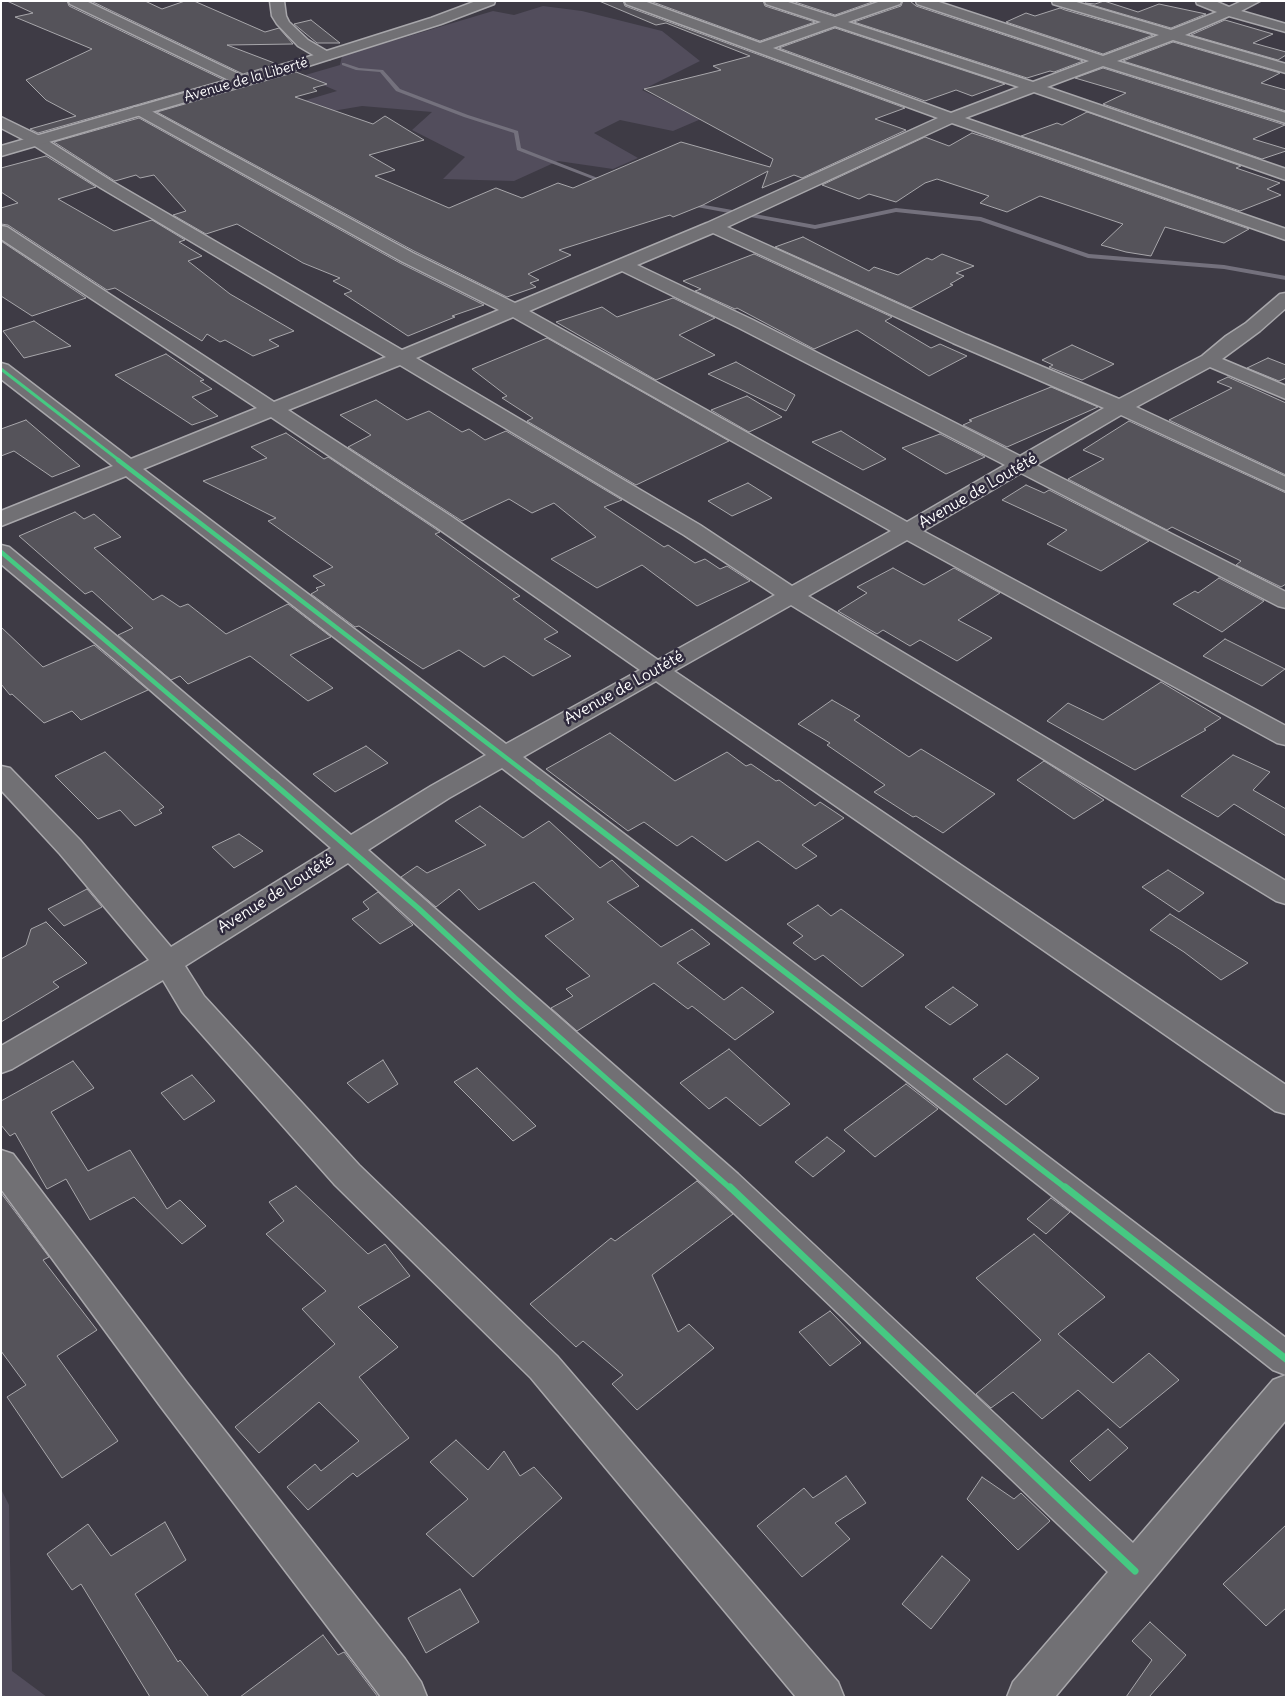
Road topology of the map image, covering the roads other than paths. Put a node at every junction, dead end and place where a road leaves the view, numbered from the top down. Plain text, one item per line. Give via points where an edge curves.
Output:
1 (75, 1) edge
2 (277, 1) edge
3 (489, 1) edge
4 (631, 1) edge
5 (771, 1) edge
6 (895, 1) edge
7 (922, 1) edge
8 (1058, 1) edge
9 (1202, 1) edge
10 (1254, 1) edge
11 (1230, 12) junction
12 (836, 23) junction
13 (1286, 28) edge
14 (1170, 36) junction
15 (760, 48) junction
16 (325, 56) junction
17 (1101, 60) junction
18 (1286, 70) edge
19 (242, 82) junction
20 (1033, 87) junction
21 (139, 110) junction
22 (951, 118) junction
23 (1286, 118) edge
24 (1, 122) edge
25 (36, 140) junction
26 (1, 151) edge
27 (1286, 175) edge
28 (713, 227) junction
29 (1, 231) edge
30 (1286, 234) edge
31 (623, 265) junction
32 (1283, 304) edge
33 (514, 310) junction
34 (400, 358) junction
35 (1209, 360) junction
36 (1, 369) edge
37 (1286, 393) edge
38 (1120, 408) junction
39 (272, 410) junction
40 (1022, 465) junction
41 (128, 468) junction
42 (1286, 485) edge
43 (1, 519) edge
44 (907, 531) junction
45 (1, 552) edge
46 (792, 596) junction
47 (1286, 601) edge
48 (656, 670) junction
49 (1286, 737) edge
50 (504, 756) junction
51 (1, 774) edge
52 (349, 848) junction
53 (1286, 894) edge
54 (168, 963) junction
55 (1, 1061) edge
56 (1286, 1102) edge
57 (1, 1163) edge
58 (1286, 1359) edge
59 (1286, 1392) edge
60 (1135, 1571) junction
61 (406, 1697) edge
62 (823, 1697) edge
63 (1028, 1697) edge

1 - 19 street
2 - 16 street via 284,24 303,43
3 - 16 street, Avenue de la Liberté via 436,22
4 - 15 street
5 - 12 street
6 - 12 street
7 - 17 street
8 - 14 street
9 - 11 street
10 - 11 street
11 - 13 street
11 - 14 street
12 - 15 street
12 - 20 street
14 - 17 street
14 - 18 street
15 - 22 street
16 - 19 street, Avenue de la Liberté
17 - 20 street
17 - 23 street
19 - 21 street, Avenue de la Liberté
20 - 22 street
20 - 27 street
21 - 25 street, Avenue de la Liberté
21 - 33 street via 407,257
22 - 28 street
22 - 30 street
24 - 25 street
25 - 26 street, Avenue de la Liberté
25 - 34 street
28 - 31 street
28 - 38 street
29 - 39 street
31 - 33 street
31 - 40 street
32 - 35 street, Avenue de Loutété
33 - 34 street
33 - 44 street
34 - 39 street
34 - 46 street via 582,463
35 - 37 street
35 - 38 street, Avenue de Loutété
36 - 41 street
38 - 40 street, Avenue de Loutété
38 - 42 street
39 - 41 street
39 - 48 street via 444,522
40 - 44 street, Avenue de Loutété
40 - 47 street
41 - 43 street
41 - 50 street
44 - 46 street, Avenue de Loutété
44 - 49 street
45 - 52 street
46 - 48 street, Avenue de Loutété
46 - 53 street
48 - 50 street, Avenue de Loutété
48 - 56 street
50 - 52 street, Avenue de Loutété
50 - 58 street
51 - 54 street via 70,847
52 - 54 street, Avenue de Loutété
52 - 60 street via 726,1184
54 - 55 street, Avenue de Loutété
54 - 62 street via 193,1004 347,1175 544,1367
57 - 61 street
59 - 60 street
60 - 63 street

